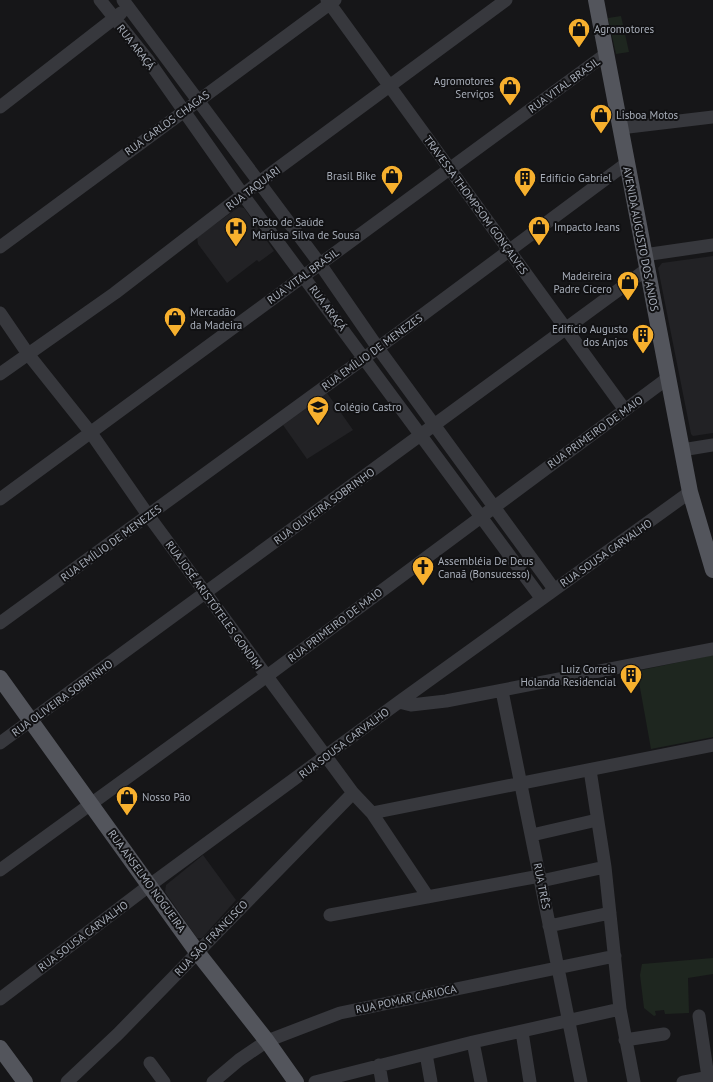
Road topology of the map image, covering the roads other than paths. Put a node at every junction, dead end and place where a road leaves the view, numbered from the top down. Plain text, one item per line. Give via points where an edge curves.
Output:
1 (100, 0) edge
2 (506, 0) edge
3 (596, 0) edge
4 (331, 1) edge
5 (126, 4) edge
6 (114, 18) junction
7 (606, 54) junction
8 (390, 87) junction
9 (198, 101) junction
10 (0, 107) edge
11 (184, 111) junction
12 (713, 117) edge
13 (620, 128) junction
14 (627, 164) junction
15 (450, 168) junction
16 (258, 183) junction
17 (243, 195) junction
18 (713, 245) edge
19 (0, 247) edge
20 (509, 251) junction
21 (646, 262) junction
22 (320, 264) junction
23 (303, 276) junction
24 (0, 313) edge
25 (566, 328) junction
26 (378, 348) junction
27 (28, 354) junction
28 (364, 357) junction
29 (0, 374) edge
30 (668, 378) junction
31 (625, 410) junction
32 (435, 425) junction
33 (91, 433) junction
34 (421, 434) junction
35 (713, 445) edge
36 (682, 450) junction
37 (690, 492) junction
38 (0, 499) edge
39 (494, 507) junction
40 (148, 515) junction
41 (480, 517) junction
42 (710, 552) edge
43 (713, 570) edge
44 (554, 589) junction
45 (206, 594) junction
46 (541, 598) junction
47 (0, 623) edge
48 (713, 649) edge
49 (267, 676) junction
50 (0, 678) edge
51 (502, 691) junction
52 (399, 702) junction
53 (31, 721) junction
54 (0, 743) edge
55 (713, 745) edge
56 (327, 756) junction
57 (590, 770) junction
58 (522, 783) junction
59 (353, 793) junction
60 (90, 803) junction
61 (372, 813) junction
62 (597, 820) junction
63 (532, 835) junction
64 (605, 867) junction
65 (0, 870) edge
66 (540, 879) junction
67 (150, 885) junction
68 (428, 897) junction
69 (610, 913) junction
70 (330, 915) dead end
71 (549, 926) junction
72 (197, 952) junction
73 (615, 956) junction
74 (558, 967) junction
75 (0, 999) edge
76 (620, 1009) junction
77 (699, 1016) dead end
78 (570, 1022) junction
79 (522, 1032) junction
80 (664, 1034) dead end
81 (625, 1040) junction
82 (267, 1041) junction
83 (473, 1042) junction
84 (0, 1048) edge
85 (426, 1054) junction
86 (150, 1063) dead end
87 (379, 1065) junction
88 (711, 1076) edge
89 (333, 1079) edge
90 (25, 1082) edge
91 (67, 1082) edge
92 (164, 1082) edge
93 (213, 1082) edge
94 (296, 1082) edge
95 (315, 1082) edge
96 (382, 1082) edge
97 (431, 1082) edge
98 (481, 1082) edge
99 (530, 1082) edge
100 (581, 1082) edge
101 (634, 1082) edge
102 (683, 1082) edge

1 - 6 street, RUA ARAÇÁ
2 - 8 street, RUA TAQUARI
3 - 7 main road, AVENIDA AUGUSTO DOS ANJOS
4 - 8 street, TRAVESSA THOMPSOM GONÇALVES
4 - 9 street, RUA CARLOS CHAGAS
5 - 6 street
5 - 9 street, RUA ARAÇÁ
6 - 10 street
6 - 11 street, RUA ARAÇÁ
7 - 13 main road, AVENIDA AUGUSTO DOS ANJOS
7 - 15 street, RUA VITAL BRASIL
8 - 15 street, TRAVESSA THOMPSOM GONÇALVES
8 - 16 street, RUA TAQUARI
9 - 11 street, RUA CARLOS CHAGAS
9 - 16 street, RUA ARAÇÁ
11 - 17 street, RUA ARAÇÁ
11 - 19 street, RUA CARLOS CHAGAS
12 - 13 street
13 - 14 main road, AVENIDA AUGUSTO DOS ANJOS
14 - 20 street, RUA EMÍLIO DE MENEZES
14 - 21 main road, AVENIDA AUGUSTO DOS ANJOS
15 - 20 street, TRAVESSA THOMPSOM GONÇALVES
15 - 22 street, RUA VITAL BRASIL
16 - 17 street, RUA TAQUARI
16 - 22 street, RUA ARAÇÁ
17 - 23 street, RUA ARAÇÁ
17 - 27 street, RUA TAQUARI via 115,293
18 - 21 street, RUA OLIVEIRA SOBRINHO
20 - 25 street, TRAVESSA THOMPSOM GONÇALVES
20 - 26 street, RUA EMÍLIO DE MENEZES
21 - 25 street, RUA OLIVEIRA SOBRINHO
21 - 30 main road, AVENIDA AUGUSTO DOS ANJOS
22 - 23 street, RUA VITAL BRASIL
22 - 26 street, RUA ARAÇÁ
23 - 28 street, RUA ARAÇÁ
23 - 33 street, RUA VITAL BRASIL
24 - 27 street, RUA JOSÉ ARISTÓTELES GONDIM
25 - 31 street, TRAVESSA THOMPSOM GONÇALVES
25 - 32 street, RUA OLIVEIRA SOBRINHO
26 - 28 street, RUA EMÍLIO DE MENEZES
26 - 32 street, RUA ARAÇÁ
27 - 29 street, RUA TAQUARI
27 - 33 street, RUA JOSÉ ARISTÓTELES GONDIM
28 - 34 street, RUA ARAÇÁ
28 - 40 street, RUA EMÍLIO DE MENEZES
30 - 31 street, RUA PRIMEIRO DE MAIO
30 - 36 main road, AVENIDA AUGUSTO DOS ANJOS
31 - 39 street, RUA PRIMEIRO DE MAIO
32 - 34 street, RUA OLIVEIRA SOBRINHO
32 - 39 street, RUA ARAÇÁ
33 - 38 street, RUA VITAL BRASIL
33 - 40 street, RUA JOSÉ ARISTÓTELES GONDIM
34 - 41 street, RUA ARAÇÁ
34 - 45 street, RUA OLIVEIRA SOBRINHO
35 - 36 street
36 - 37 main road, AVENIDA AUGUSTO DOS ANJOS
37 - 42 main road, AVENIDA AUGUSTO DOS ANJOS
37 - 44 street, RUA SOUSA CARVALHO
39 - 41 street, RUA PRIMEIRO DE MAIO
39 - 44 street, RUA ARAÇÁ
40 - 45 street, RUA JOSÉ ARISTÓTELES GONDIM
40 - 47 street, RUA EMÍLIO DE MENEZES
41 - 46 street, RUA ARAÇÁ
41 - 49 street, RUA PRIMEIRO DE MAIO
42 - 43 main road, AVENIDA AUGUSTO DOS ANJOS
44 - 46 street, RUA SOUSA CARVALHO
45 - 49 street, RUA JOSÉ ARISTÓTELES GONDIM
45 - 53 street, RUA OLIVEIRA SOBRINHO
46 - 52 street, RUA SOUSA CARVALHO
48 - 51 street
49 - 56 street, RUA JOSÉ ARISTÓTELES GONDIM
49 - 60 street, RUA PRIMEIRO DE MAIO
50 - 53 main road, RUA ANSELMO NOGUEIRA
51 - 52 street via 410,705
51 - 58 street, RUA TRÊS
52 - 56 street, RUA SOUSA CARVALHO
53 - 54 street, RUA OLIVEIRA SOBRINHO
53 - 60 main road, RUA ANSELMO NOGUEIRA
55 - 57 street
56 - 59 street, RUA JOSÉ ARISTÓTELES GONDIM
56 - 67 street, RUA SOUSA CARVALHO
57 - 58 street
57 - 62 street
58 - 61 street
58 - 63 street, RUA TRÊS
59 - 61 street, RUA JOSÉ ARISTÓTELES GONDIM
59 - 72 street, RUA SÃO FRANCISCO
60 - 65 street, RUA PRIMEIRO DE MAIO
60 - 67 main road, RUA ANSELMO NOGUEIRA
61 - 68 street, RUA JOSÉ ARISTÓTELES GONDIM
62 - 63 street
62 - 64 street
63 - 66 street, RUA TRÊS
64 - 66 street
64 - 69 street
66 - 68 street
66 - 71 street, RUA TRÊS
67 - 72 main road, RUA ANSELMO NOGUEIRA
67 - 75 street, RUA SOUSA CARVALHO
68 - 70 street
69 - 71 street
69 - 73 street
71 - 74 street, RUA TRÊS
72 - 82 main road, RUA ANSELMO NOGUEIRA
72 - 91 street, RUA SÃO FRANCISCO via 118,1034
73 - 74 street, RUA POMAR CARIOCA
73 - 76 street
74 - 78 street, RUA TRÊS
74 - 82 street, RUA POMAR CARIOCA via 340,1013
76 - 78 street
76 - 81 street
77 - 88 street
78 - 79 street
78 - 100 street, RUA TRÊS
79 - 83 street
79 - 99 street
80 - 81 street
81 - 101 street
82 - 93 street, RUA POMAR CARIOCA
82 - 94 main road, RUA ANSELMO NOGUEIRA
83 - 85 street
83 - 98 street
84 - 90 main road
85 - 87 street
85 - 97 street
86 - 92 street
87 - 89 street
87 - 96 street
88 - 102 street
89 - 95 street

